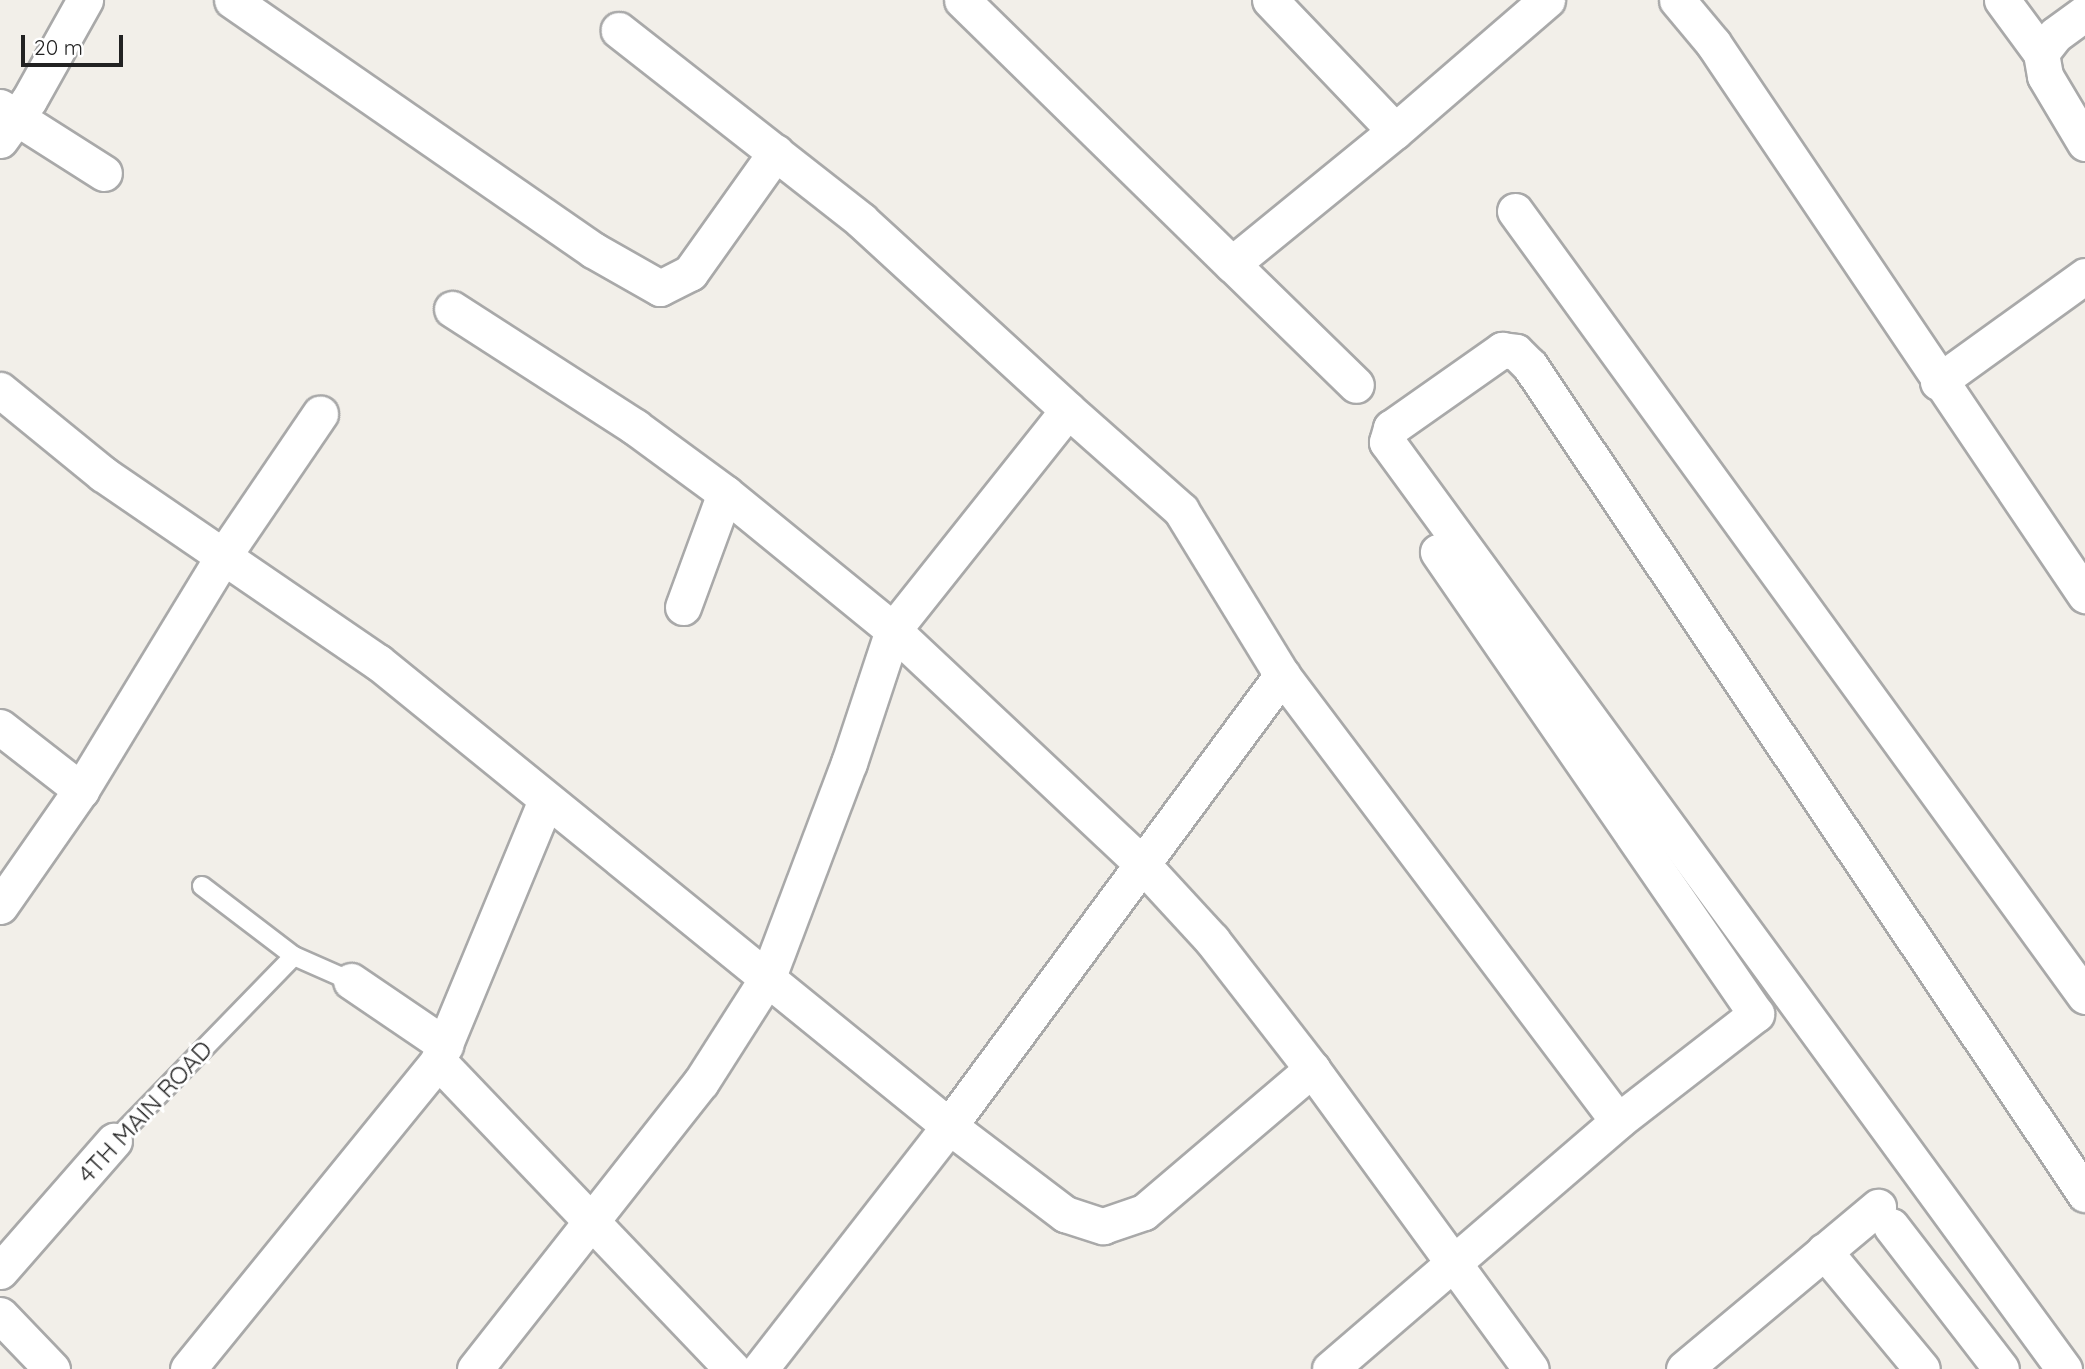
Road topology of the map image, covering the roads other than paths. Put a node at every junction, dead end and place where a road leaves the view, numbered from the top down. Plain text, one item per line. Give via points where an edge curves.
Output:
1 (85, 0) edge
2 (232, 0) edge
3 (962, 0) edge
4 (1270, 0) edge
5 (1547, 0) edge
6 (2002, 0) edge
7 (1684, 3) edge
8 (2085, 13) edge
9 (619, 30) dead end
10 (2041, 53) junction
11 (5, 122) edge
12 (1395, 131) junction
13 (2085, 143) edge
14 (776, 152) junction
15 (104, 173) dead end
16 (1516, 211) dead end
17 (1231, 264) junction
18 (2085, 276) edge
19 (452, 309) dead end
20 (1938, 382) junction
21 (1356, 385) dead end
22 (0, 390) edge
23 (1068, 410) junction
24 (320, 414) dead end
25 (725, 493) junction
26 (1438, 552) dead end
27 (224, 555) junction
28 (2085, 595) edge
29 (683, 607) dead end
30 (893, 630) junction
31 (1282, 675) junction
32 (0, 727) edge
33 (81, 790) junction
34 (546, 800) junction
35 (1141, 863) junction
36 (202, 886) dead end
37 (0, 906) edge
38 (294, 956) junction
39 (768, 976) junction
40 (351, 981) joint
41 (2085, 996) edge
42 (442, 1053) junction
43 (1312, 1069) junction
44 (1618, 1121) junction
45 (949, 1126) junction
46 (114, 1141) joint
47 (2085, 1194) edge
48 (594, 1223) junction
49 (1824, 1251) junction
50 (1454, 1261) junction
51 (0, 1271) edge
52 (0, 1315) edge
53 (2085, 1364) edge
54 (52, 1369) edge
55 (188, 1369) edge
56 (475, 1369) edge
57 (732, 1369) edge
58 (760, 1369) edge
59 (1330, 1369) edge
60 (1531, 1369) edge
61 (1685, 1369) edge
62 (1922, 1369) edge
63 (2001, 1369) edge
64 (2064, 1369) edge
65 (2079, 1369) edge

1 - 11 street
2 - 14 street via 593,250 660,288 690,273
3 - 17 street
4 - 12 street
5 - 12 street
6 - 10 street
7 - 20 street
8 - 10 street via 2055,35
9 - 14 street
10 - 13 street via 2046,76
11 - 15 street
12 - 17 street
14 - 23 street via 861,220
16 - 41 street
17 - 21 street
18 - 20 street
19 - 25 street via 635,427
20 - 28 street
22 - 27 street via 103,474
23 - 30 street
23 - 31 street via 1181,510
24 - 27 street
25 - 29 street
25 - 30 street
26 - 44 street via 1756,1014
27 - 33 street
27 - 34 street via 378,662
30 - 35 street
30 - 39 street via 849,763
31 - 35 street
31 - 44 street
32 - 33 street
33 - 37 street
34 - 39 street
34 - 42 street
35 - 43 street via 1212,940
35 - 45 street
36 - 38 lane
38 - 40 lane
38 - 46 lane, 4TH MAIN ROAD
39 - 45 street
39 - 48 street via 701,1082
40 - 42 street
42 - 48 street
42 - 55 street
43 - 45 street via 1144,1212 1103,1226 1065,1214
43 - 50 street
44 - 50 street
45 - 58 street
46 - 51 street, 4TH MAIN ROAD
47 - 64 street via 1530,366 1516,352 1502,350 1391,428 1387,443
48 - 56 street
48 - 57 street
49 - 61 street
49 - 62 street
49 - 63 street via 1885,1216
50 - 59 street
50 - 60 street
52 - 54 street
53 - 65 street

